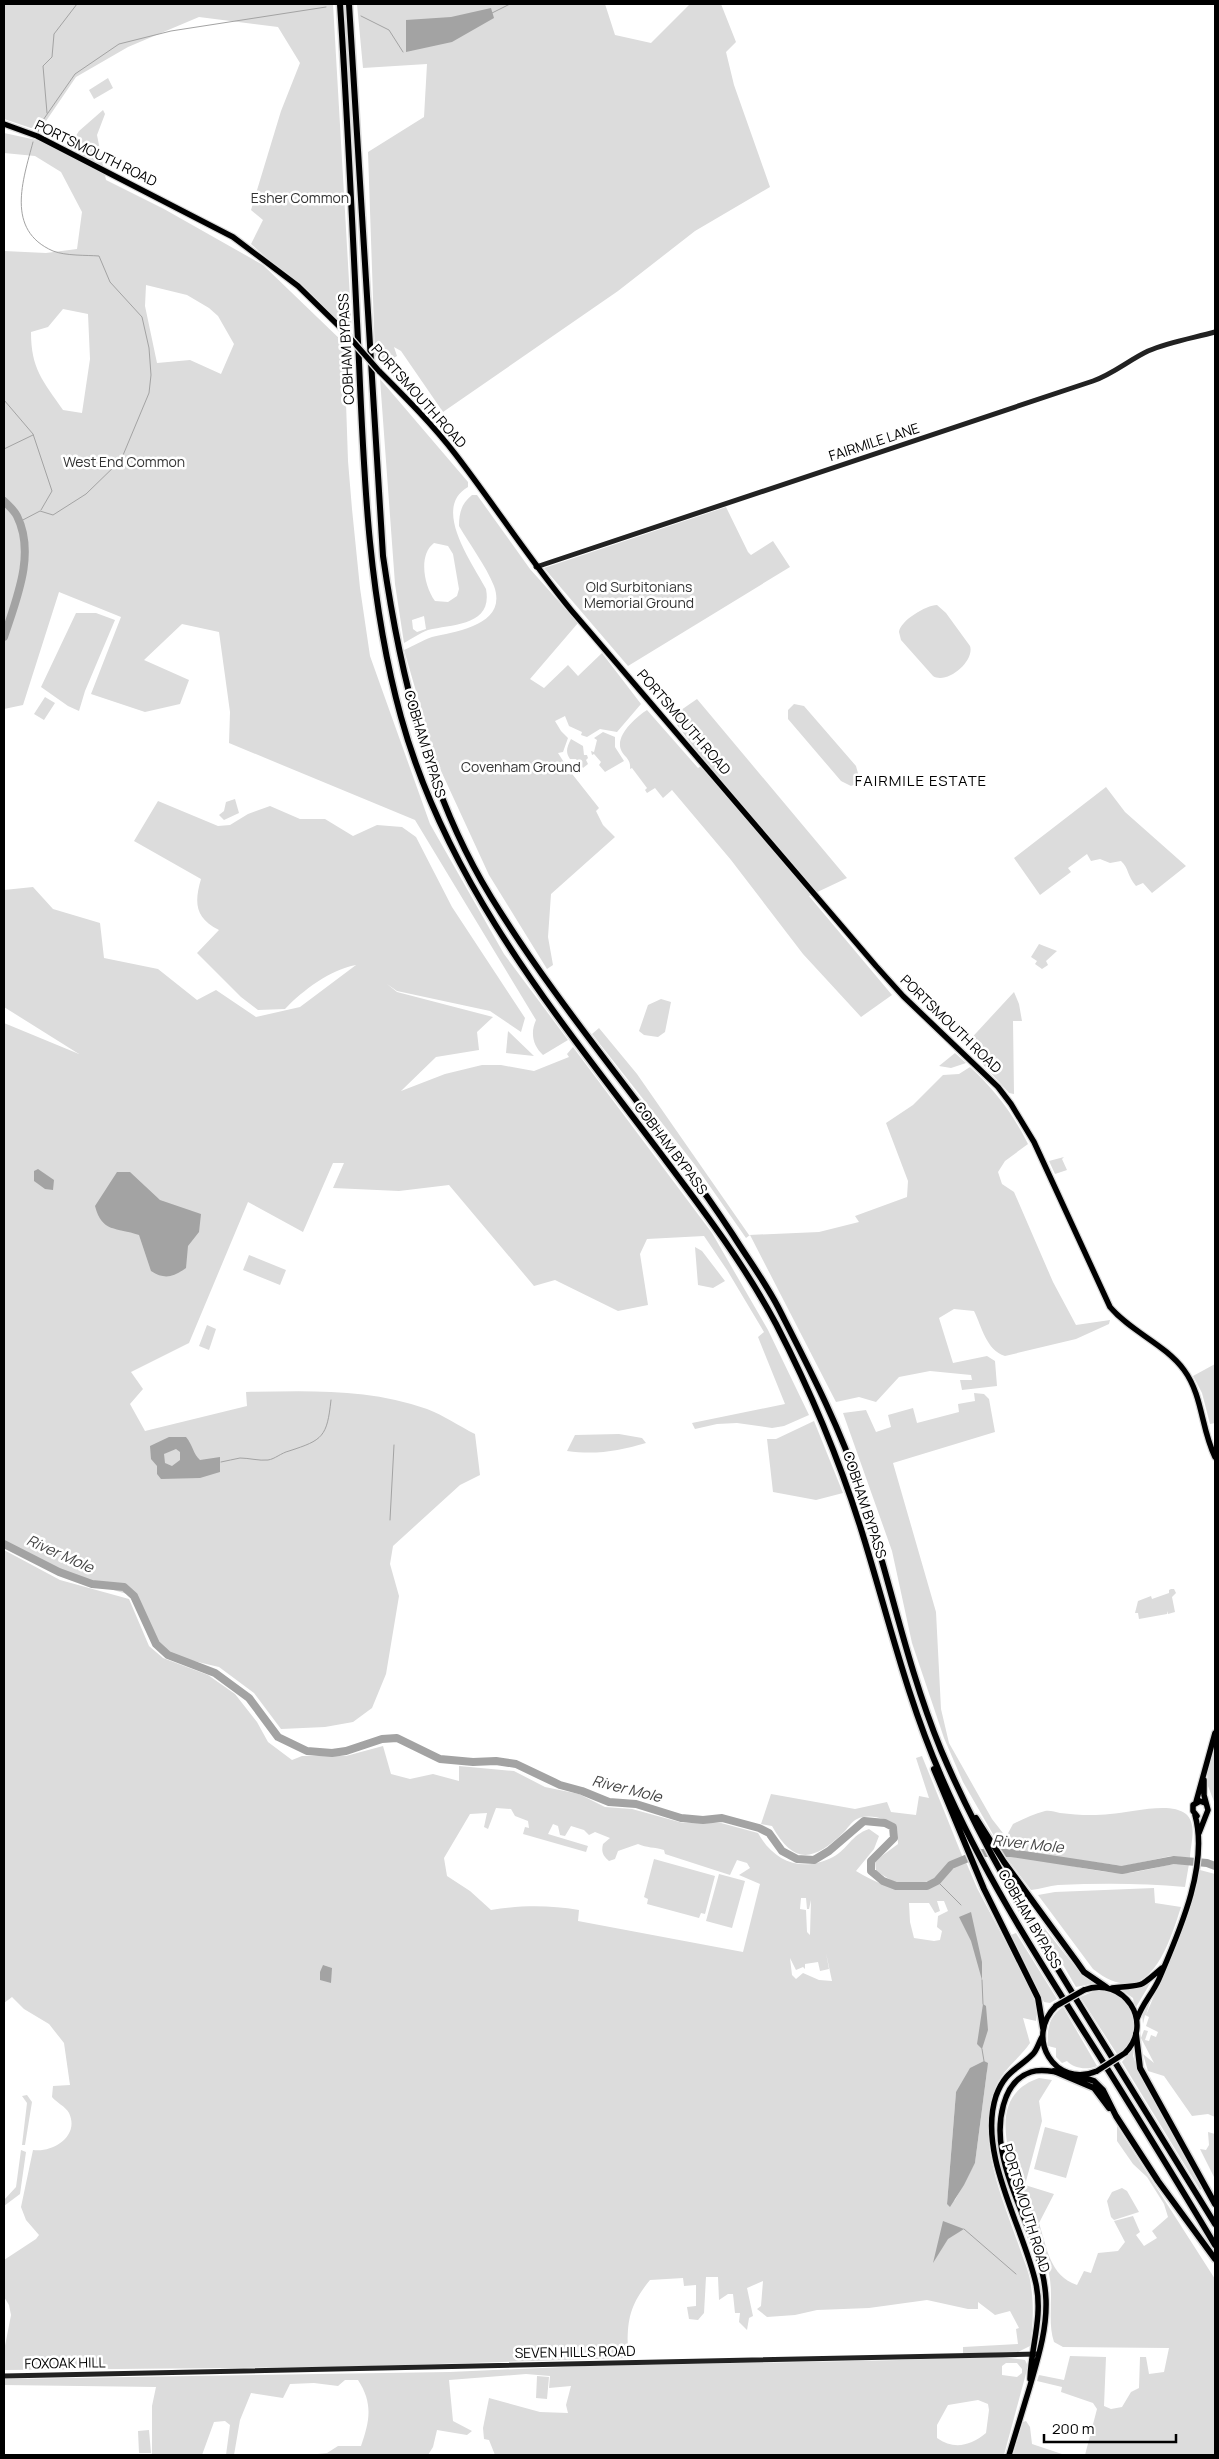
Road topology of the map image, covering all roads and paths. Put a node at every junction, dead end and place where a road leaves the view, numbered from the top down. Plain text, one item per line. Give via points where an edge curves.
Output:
1 (340, 4) edge
2 (349, 4) edge
3 (4, 124) edge
4 (1215, 332) edge
5 (536, 567) junction
6 (1215, 1457) edge
7 (1215, 1733) edge
8 (1204, 1778) junction
9 (1196, 1802) junction
10 (1205, 1803) junction
11 (1195, 1815) junction
12 (1205, 1816) junction
13 (981, 1831) junction
14 (1198, 1834) junction
15 (965, 1836) junction
16 (1162, 1968) junction
17 (1109, 1988) junction
18 (1137, 2019) junction
19 (1043, 2028) junction
20 (1136, 2034) junction
21 (1042, 2037) junction
22 (1054, 2072) junction
23 (1065, 2072) junction
24 (1076, 2075) junction
25 (1116, 2116) junction
26 (1215, 2204) edge
27 (1215, 2224) edge
28 (1215, 2246) edge
29 (1215, 2259) edge
30 (1036, 2352) junction
31 (126, 2373) joint
32 (4, 2376) edge
33 (1009, 2455) edge

1 - 15 highway, COBHAM BYPASS via 360,399 372,559 381,630 400,715 426,796 478,899 542,996 690,1193 774,1320 838,1460 900,1665 925,1739
2 - 13 highway, COBHAM BYPASS via 383,556 393,628 407,691 425,748 444,800 488,893 565,1007 709,1198 774,1301 813,1377 858,1483 922,1698 960,1793
3 - 5 main road, PORTSMOUTH ROAD, bridge via 42,138 233,237 298,286 344,331 456,455
4 - 5 main road, FAIRMILE LANE via 1149,350 1095,381
5 - 6 main road, PORTSMOUTH ROAD via 876,966 1007,1098 1034,1142 1110,1307 1169,1354 1188,1377
7 - 8 main road
8 - 9 main road
8 - 10 main road
9 - 10 main road
9 - 11 main road via 1192,1807
10 - 12 main road via 1208,1808
11 - 12 main road
11 - 14 main road
12 - 14 main road
13 - 17 highway via 1080,1966
13 - 27 highway, COBHAM BYPASS via 999,1871
14 - 16 main road via 1195,1878 1186,1911
15 - 19 highway via 978,1875 1038,1998
15 - 28 highway, COBHAM BYPASS
16 - 17 main road via 1141,1985
16 - 18 main road via 1158,1982
17 - 18 main road via 1127,2000
17 - 19 main road, bridge via 1084,1990 1056,2006 1048,2014
18 - 20 main road
19 - 21 main road
20 - 24 main road, bridge via 1125,2053 1097,2071
20 - 26 highway via 1140,2068
21 - 23 main road via 1049,2059
21 - 30 main road, PORTSMOUTH ROAD via 1033,2054 1011,2071 1002,2084 991,2124 995,2159 1036,2284 1039,2308
22 - 23 main road, PORTSMOUTH ROAD
22 - 25 highway via 1094,2088
22 - 30 main road, PORTSMOUTH ROAD via 1032,2071 1019,2079 1006,2098 1001,2114 1002,2151 1040,2268 1045,2294 1046,2320
23 - 24 main road
24 - 25 highway via 1098,2085
25 - 29 highway
30 - 31 main road, SEVEN HILLS ROAD
30 - 33 main road
31 - 32 main road, FOXOAK HILL

